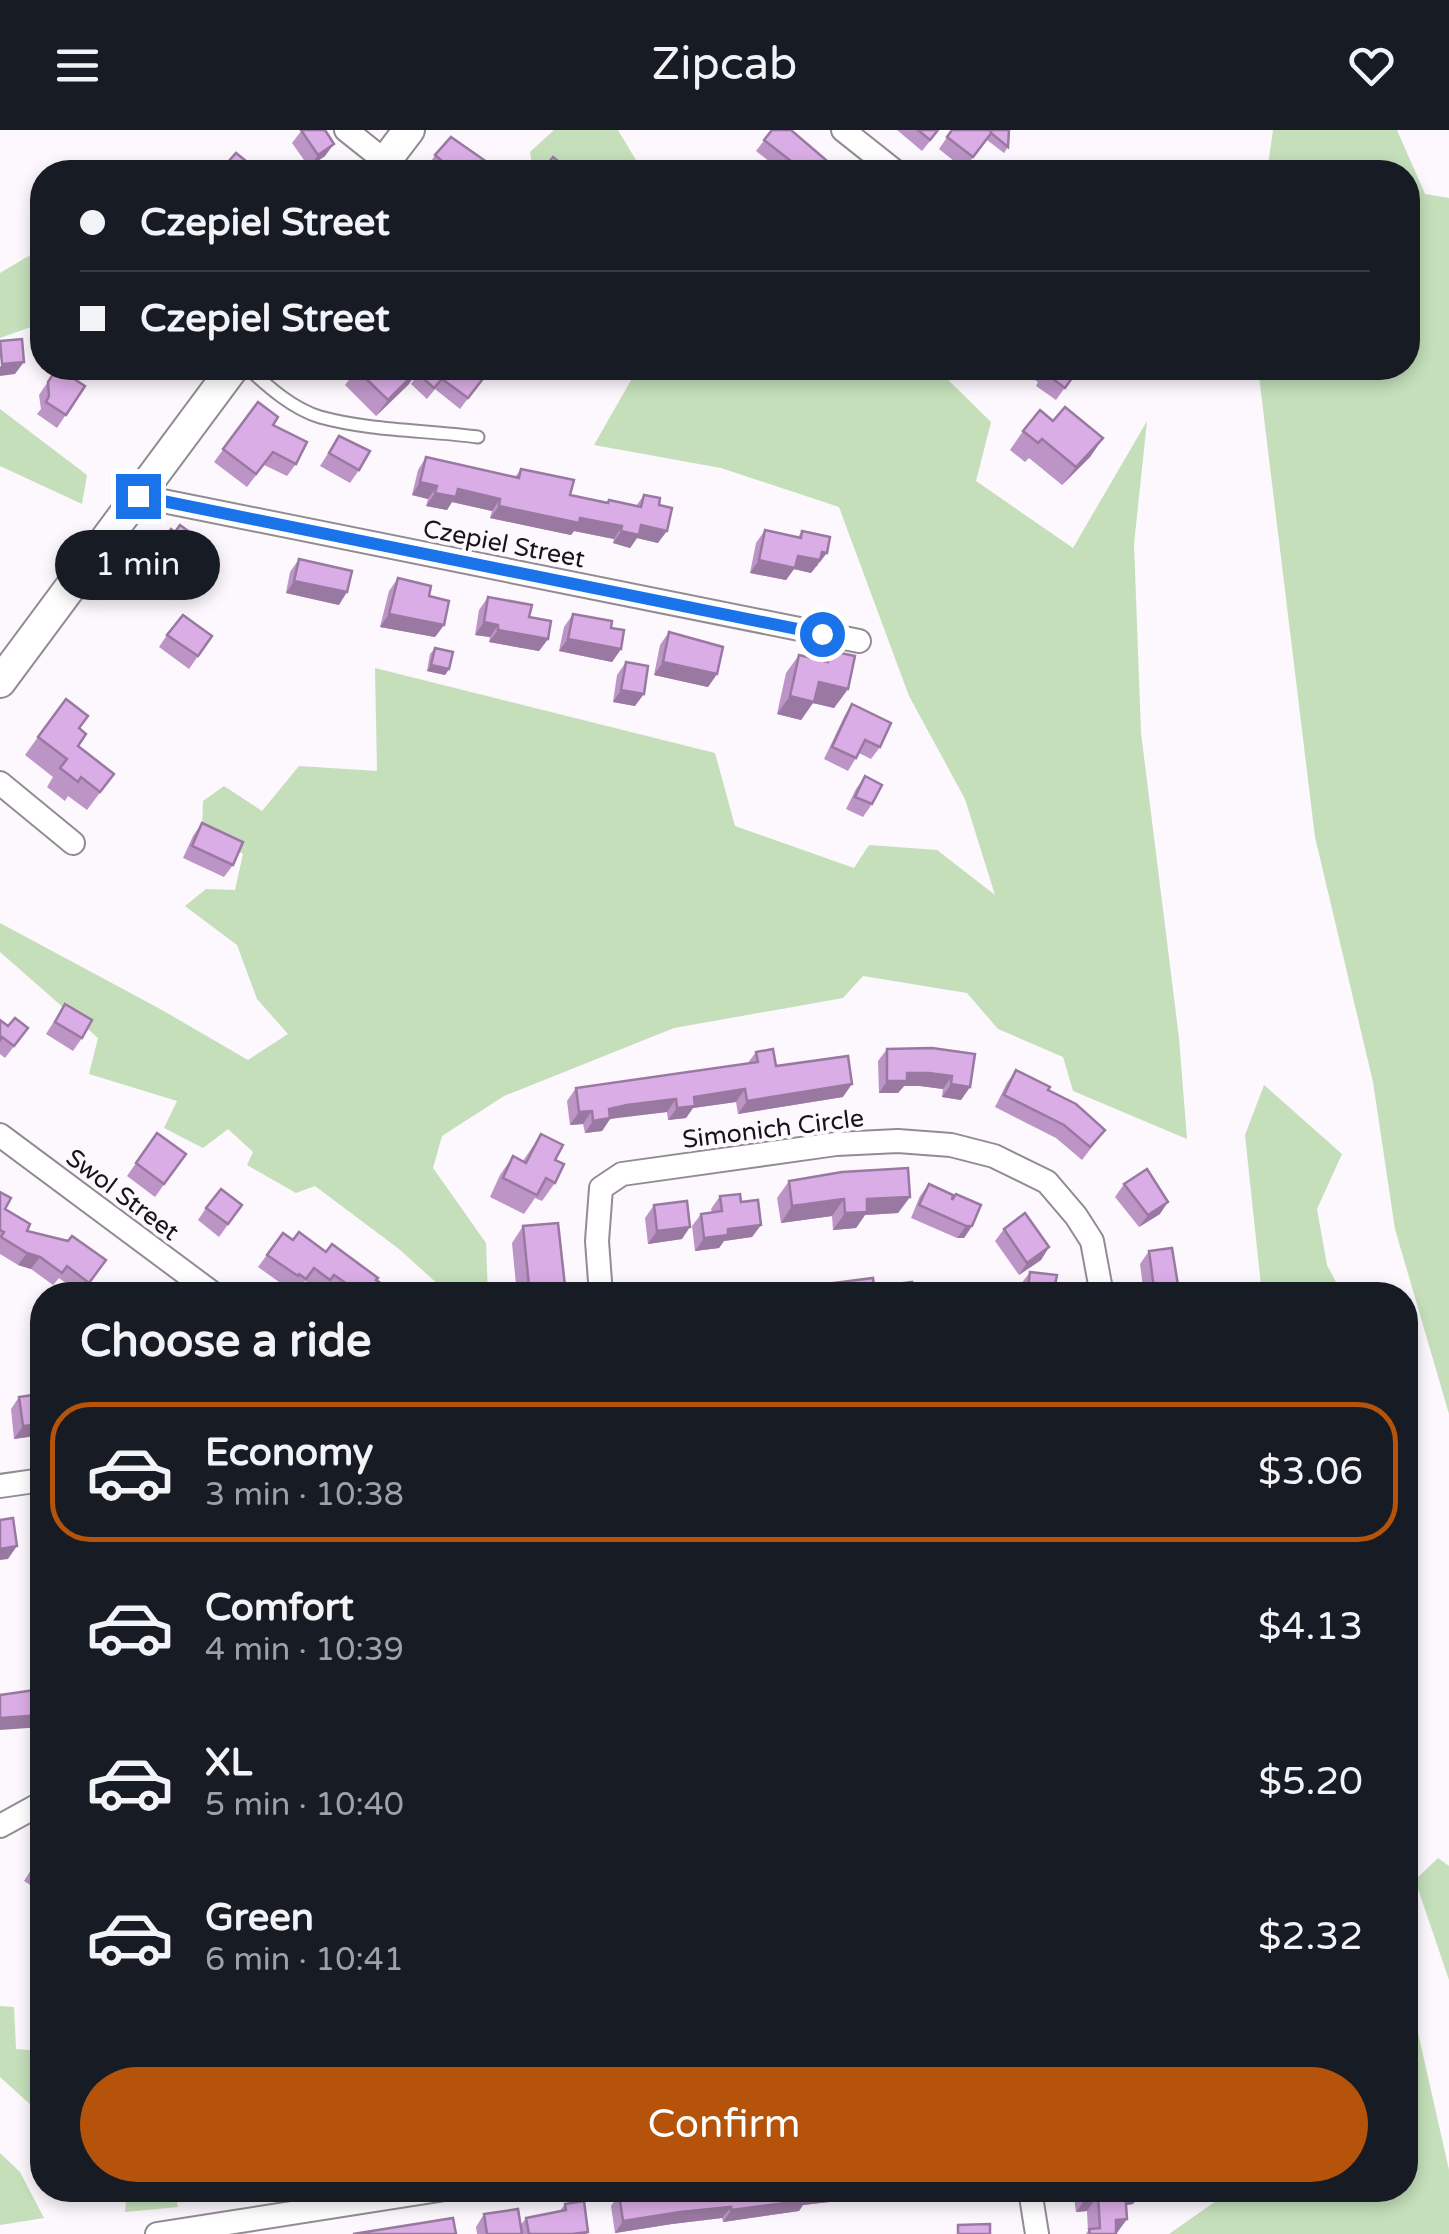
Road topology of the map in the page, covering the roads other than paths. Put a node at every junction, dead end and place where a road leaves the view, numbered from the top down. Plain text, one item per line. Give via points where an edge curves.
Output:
1 (346, 130) edge
2 (409, 130) edge
3 (844, 130) edge
4 (374, 160) edge
5 (386, 160) edge
6 (881, 160) edge
7 (224, 380) edge
8 (261, 380) edge
9 (478, 438) dead end
10 (138, 496) junction
11 (859, 640) dead end
12 (0, 682) edge
13 (0, 783) edge
14 (73, 843) dead end
15 (0, 1136) edge
16 (197, 1282) edge
17 (600, 1282) edge
18 (1100, 1282) edge
19 (30, 1482) edge
20 (0, 1486) edge
21 (30, 1810) edge
22 (0, 1826) edge
23 (362, 2202) edge
24 (1032, 2202) edge
25 (157, 2234) edge
26 (1037, 2234) edge

1 - 4 street
2 - 5 main road
3 - 6 street
7 - 10 main road
8 - 9 lane via 317,416
10 - 11 street, Czepiel Street
10 - 12 main road
13 - 14 street
15 - 16 street, Swol Street
17 - 18 street, Simonich Circle via 601,1188 622,1174 898,1141 994,1156 1048,1182 1092,1241
19 - 20 street
21 - 22 street
23 - 25 street
24 - 26 street

